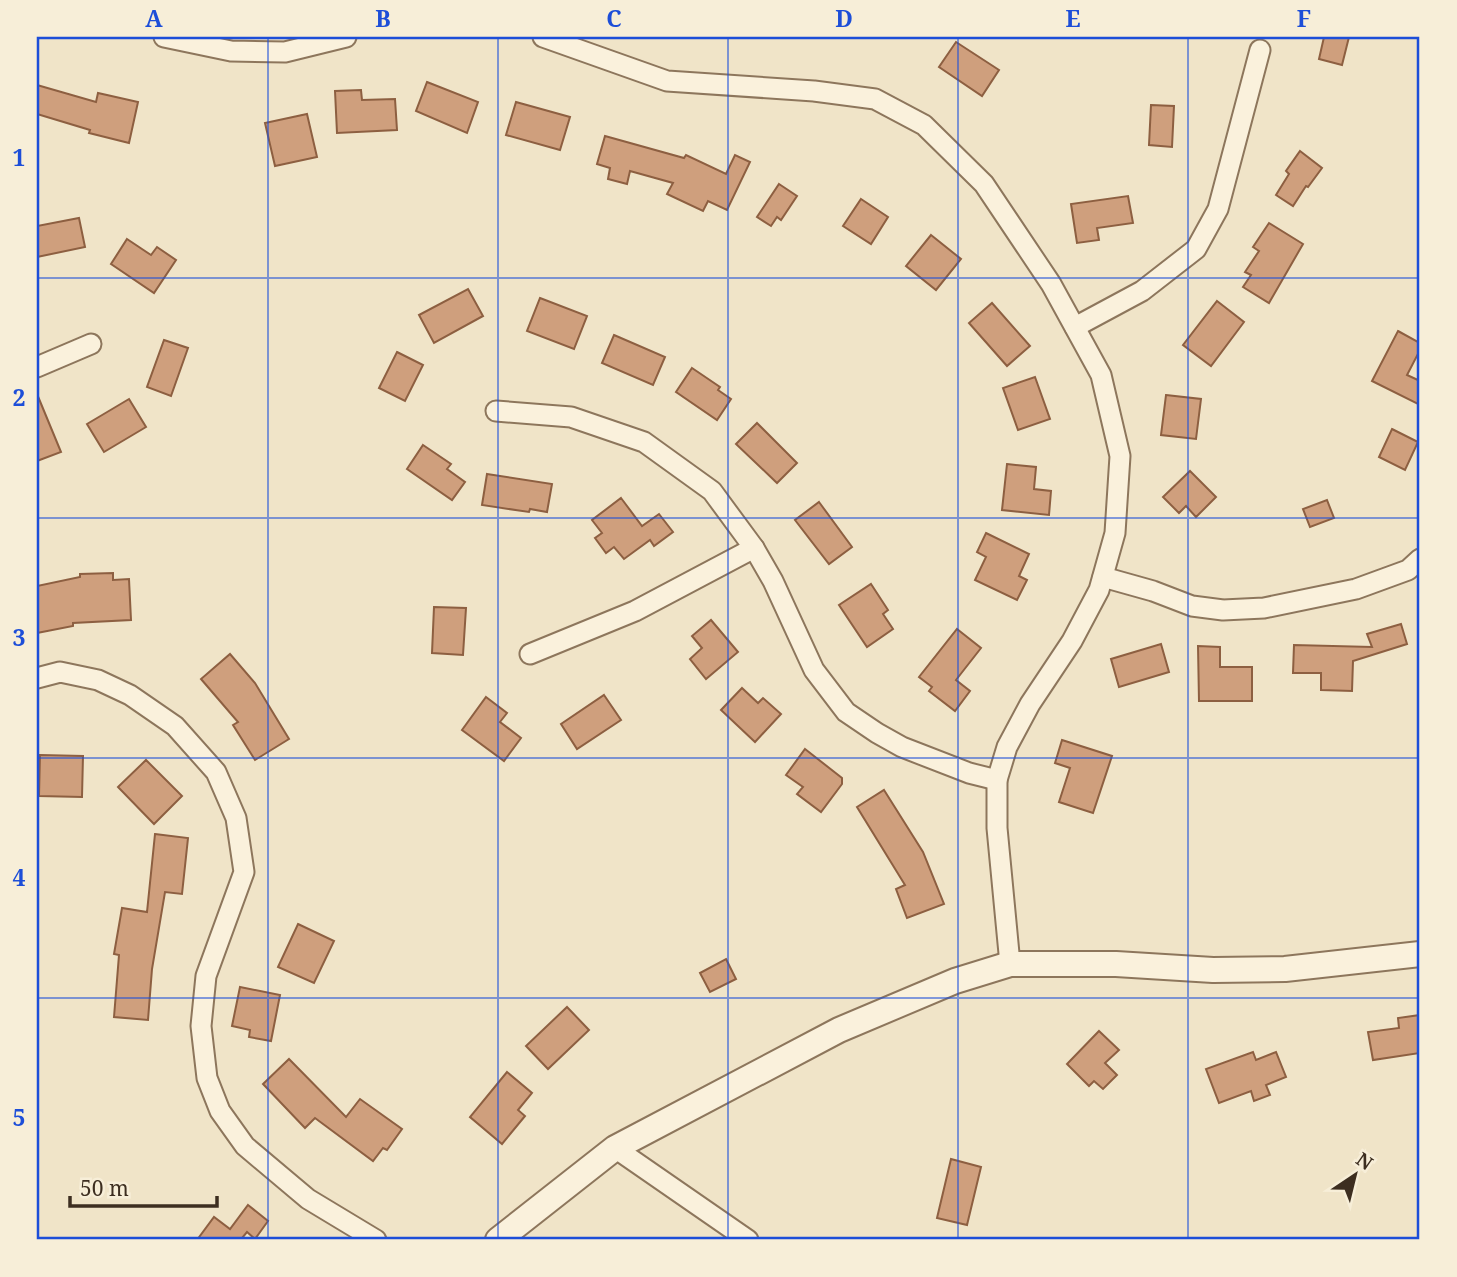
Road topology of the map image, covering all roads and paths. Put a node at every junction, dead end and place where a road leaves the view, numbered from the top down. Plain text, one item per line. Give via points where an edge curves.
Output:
1 (164, 37) edge
2 (346, 37) edge
3 (543, 37) edge
4 (310, 41) edge
5 (1261, 50) dead end
6 (1075, 327) junction
7 (92, 344) dead end
8 (37, 367) edge
9 (496, 411) dead end
10 (754, 548) junction
11 (1420, 559) edge
12 (1103, 578) junction
13 (530, 654) dead end
14 (37, 678) edge
15 (997, 780) junction
16 (1420, 954) edge
17 (1010, 964) junction
18 (615, 1148) junction
19 (376, 1240) edge
20 (498, 1240) edge
21 (748, 1240) edge

1 - 4 street via 231,51 285,52
2 - 4 street
3 - 6 street via 667,82 875,99 924,125 984,184
5 - 6 street via 1218,209 1196,250 1142,291
6 - 12 street via 1101,375 1120,456 1115,533
7 - 8 street
9 - 10 street via 572,417 644,442 712,491
10 - 13 street via 635,611
10 - 15 street via 814,670 846,712 902,747
11 - 12 street via 1408,570 1367,586 1264,608 1192,606
12 - 15 street via 1087,614 1007,747
14 - 19 street via 60,672 98,680 130,695 174,726 216,772 236,818 244,872 206,976 201,1026 207,1078 220,1111 244,1146 308,1199
15 - 17 street
16 - 17 street via 1285,970
17 - 18 street via 955,981 839,1030
18 - 20 street
18 - 21 street

